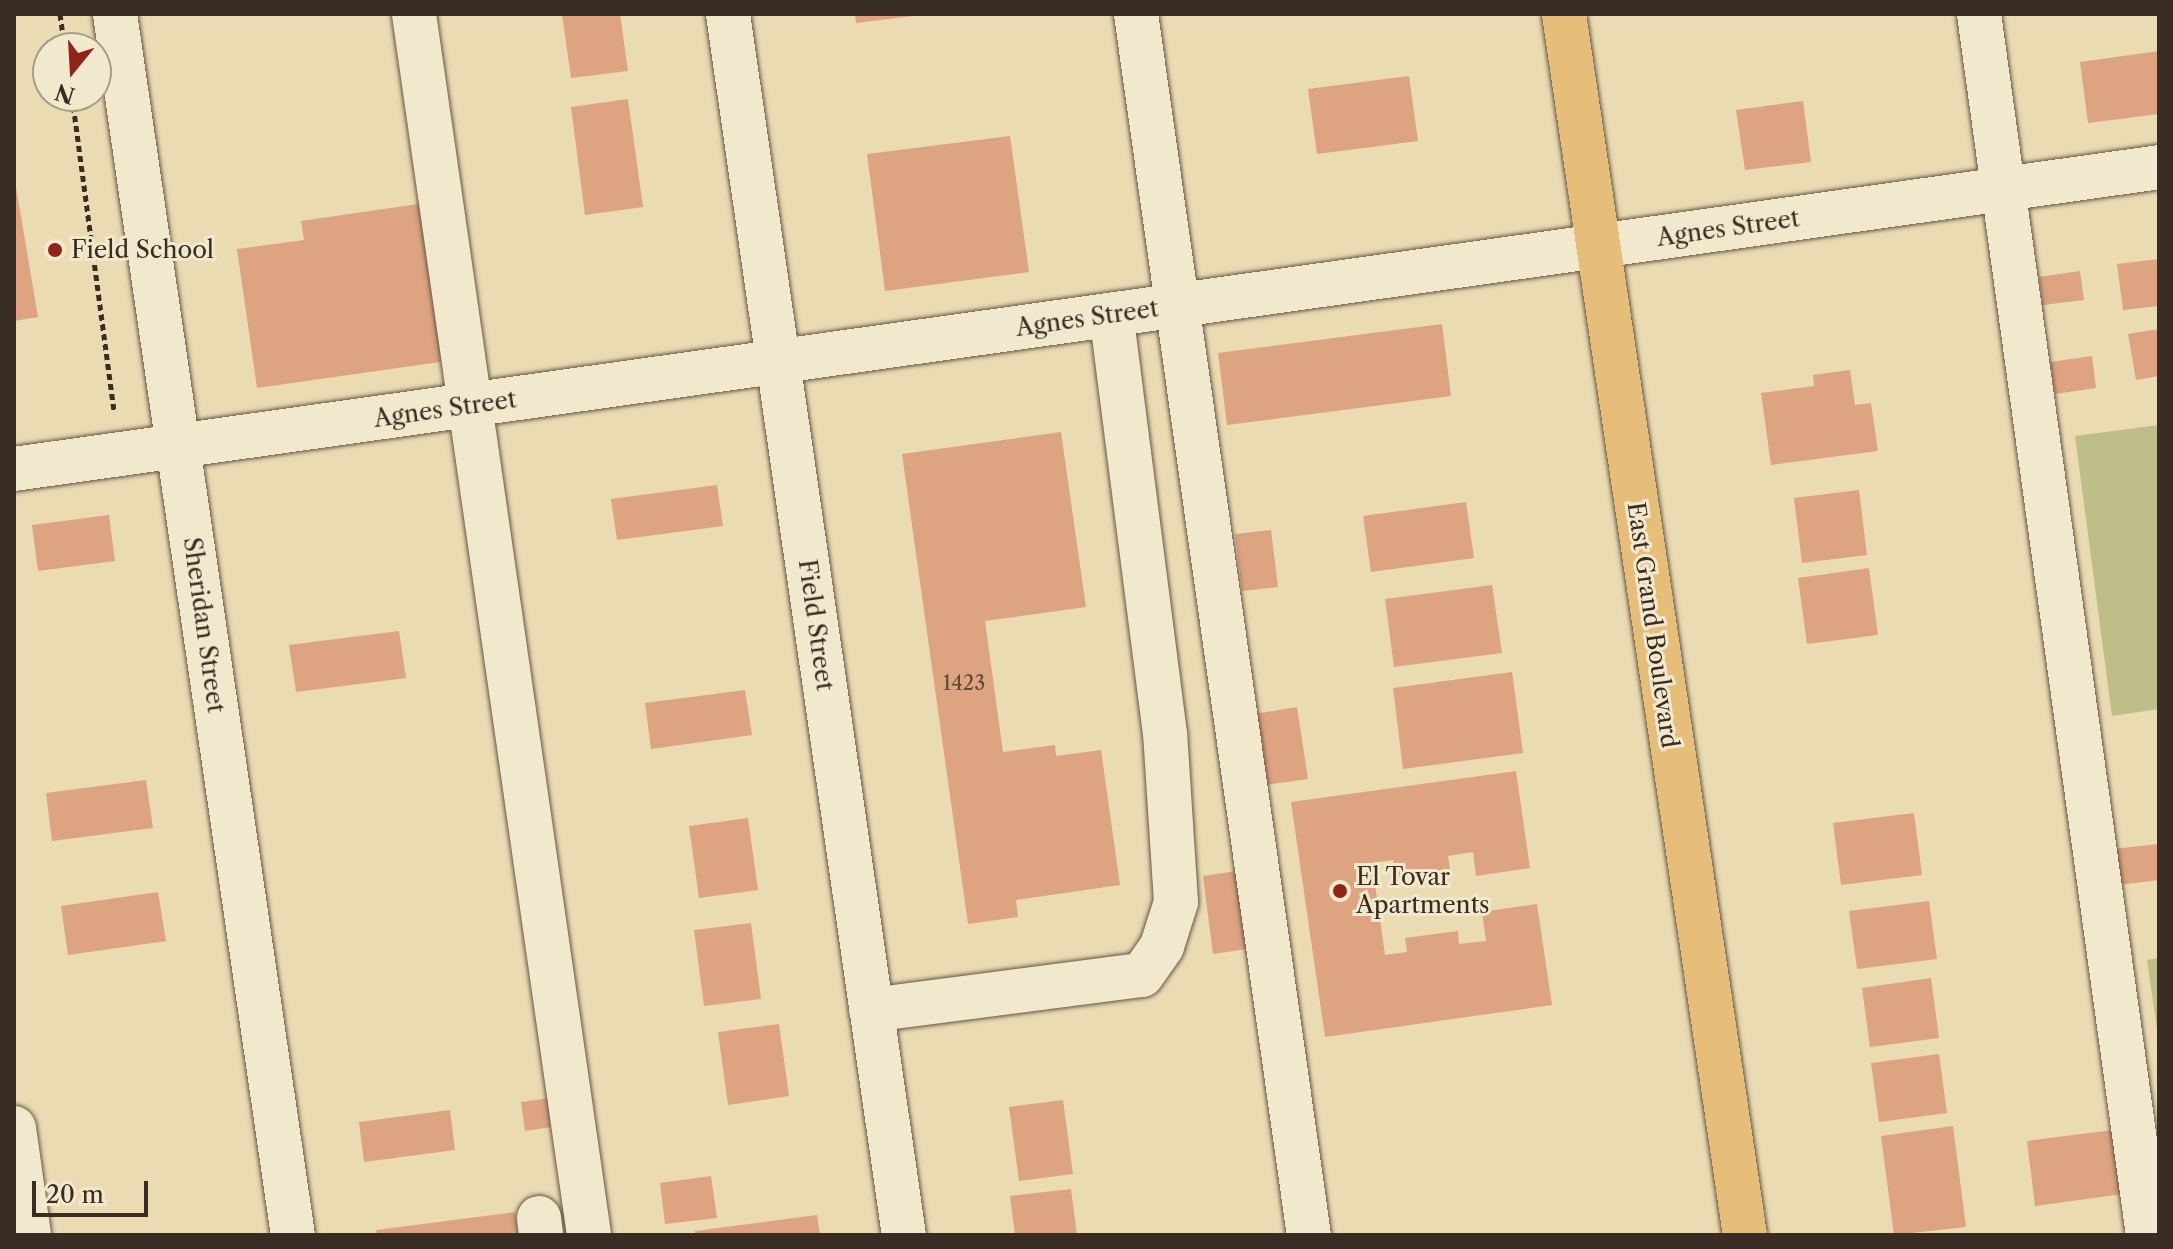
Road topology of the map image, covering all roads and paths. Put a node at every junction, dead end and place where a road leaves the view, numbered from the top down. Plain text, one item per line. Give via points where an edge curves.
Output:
1 (115, 14) edge
2 (414, 14) edge
3 (728, 14) edge
4 (1136, 14) edge
5 (1564, 14) edge
6 (1979, 14) edge
7 (74, 112) edge
8 (2159, 167) edge
9 (2004, 188) junction
10 (1597, 246) junction
11 (1176, 305) junction
12 (1111, 315) junction
13 (778, 361) junction
14 (470, 405) junction
15 (102, 411) dead end
16 (178, 447) junction
17 (14, 469) edge
18 (871, 1010) junction
19 (14, 1128) edge
20 (29, 1235) edge
21 (293, 1235) edge
22 (589, 1235) edge
23 (904, 1235) edge
24 (1309, 1235) edge
25 (1745, 1235) edge
26 (2148, 1235) edge

1 - 16 street, Sheridan Street
2 - 14 street
3 - 13 street, Field Street
4 - 11 street
5 - 10 main road, East Grand Boulevard
6 - 9 street
7 - 15 path via 117,409
8 - 9 street, Agnes Street
9 - 10 street, Agnes Street
9 - 26 street
10 - 11 street, Agnes Street
10 - 25 main road, East Grand Boulevard
11 - 12 street, Agnes Street
11 - 24 street
12 - 13 street, Agnes Street
12 - 18 street via 1165,734 1176,902 1162,946 1142,975
13 - 14 street, Agnes Street
13 - 18 street, Field Street
14 - 16 street, Agnes Street
14 - 22 street
16 - 17 street, Agnes Street
16 - 21 street, Sheridan Street
18 - 23 street, Field Street
19 - 20 street

